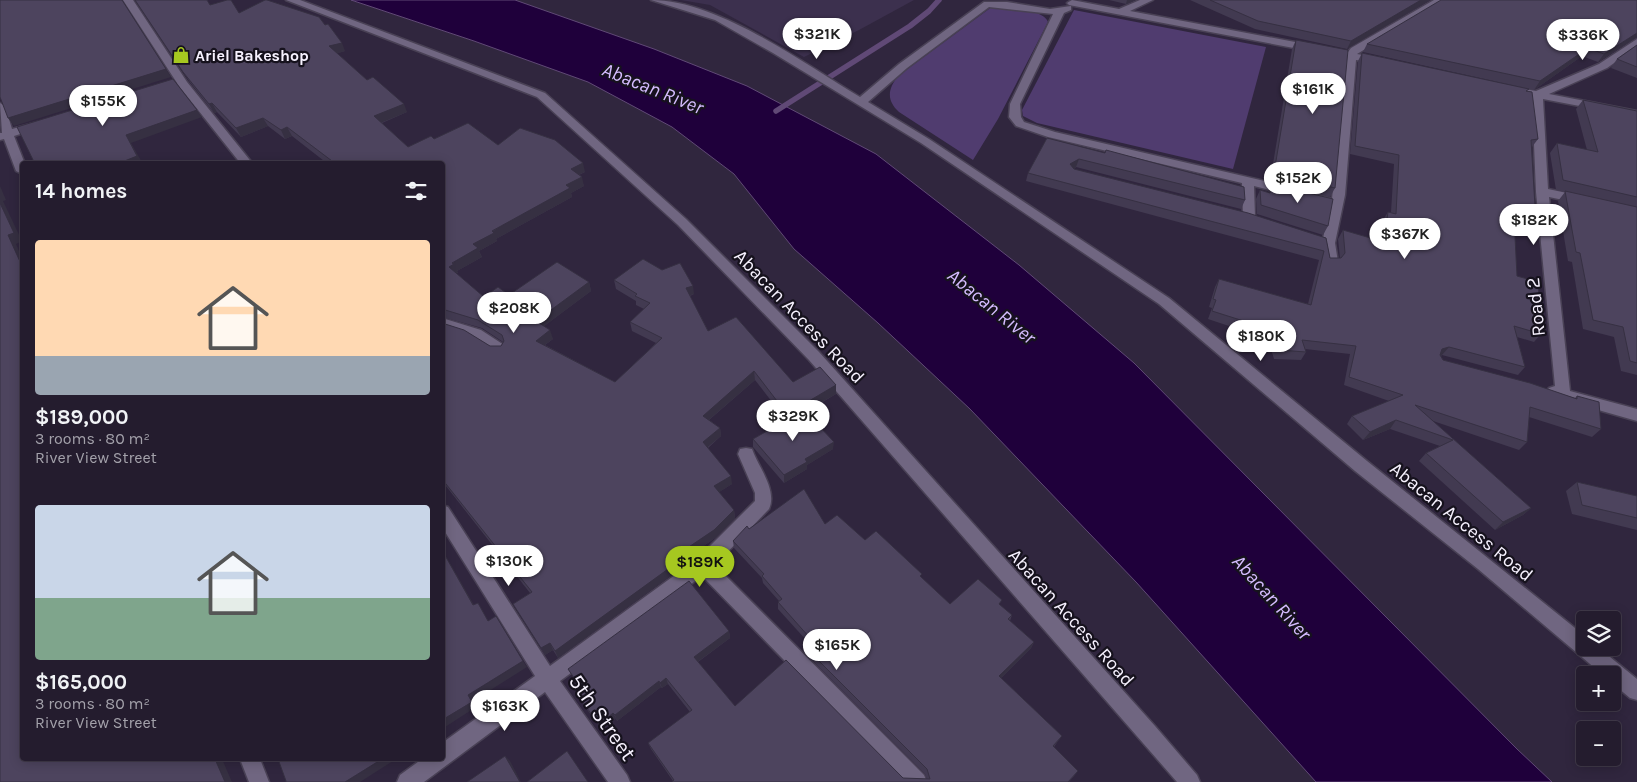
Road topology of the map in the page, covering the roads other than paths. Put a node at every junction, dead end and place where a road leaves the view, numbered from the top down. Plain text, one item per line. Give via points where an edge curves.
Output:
1 (128, 0) edge
2 (291, 0) edge
3 (656, 0) edge
4 (1148, 0) edge
5 (1441, 0) edge
6 (1072, 1) edge
7 (1060, 10) junction
8 (1120, 12) junction
9 (1637, 42) edge
10 (1351, 55) junction
11 (1388, 63) edge
12 (1500, 87) edge
13 (1537, 95) junction
14 (861, 102) junction
15 (0, 106) edge
16 (1637, 114) edge
17 (53, 120) edge
18 (4, 136) edge
19 (244, 161) edge
20 (20, 167) edge
21 (1248, 181) junction
22 (1542, 192) junction
23 (1338, 204) junction
24 (1599, 204) edge
25 (1248, 217) edge
26 (1331, 262) edge
27 (445, 324) edge
28 (499, 349) edge
29 (1535, 387) edge
30 (1563, 394) junction
31 (1637, 415) edge
32 (746, 454) dead end
33 (445, 517) edge
34 (703, 565) junction
35 (548, 680) junction
36 (1637, 691) edge
37 (445, 754) edge
38 (251, 761) edge
39 (436, 761) edge
40 (259, 782) edge
41 (407, 782) edge
42 (620, 782) edge
43 (917, 782) edge
44 (1190, 782) edge

1 - 19 street via 175,81
2 - 44 street, Abacan Access Road via 540,95 682,222 814,356
3 - 14 street, Abacan Access Road via 718,18
4 - 8 street
5 - 10 street
6 - 7 street
6 - 8 street
7 - 14 street via 1000,1 986,4
7 - 21 street via 1015,104 1015,117 1020,124 1052,135
8 - 10 street
9 - 13 street via 1603,66
10 - 11 street
10 - 23 street
12 - 13 street
13 - 16 street
13 - 22 street, Road 2
14 - 36 street, Abacan Access Road via 1102,258 1164,302
15 - 18 street
17 - 18 street
18 - 20 street
21 - 23 street
21 - 25 street
22 - 24 street
22 - 30 street, Road 2
23 - 26 street via 1324,242
27 - 28 street via 476,334
29 - 30 street
30 - 31 street
32 - 34 street via 763,493 763,504
33 - 35 street, 5th Street
34 - 35 street
34 - 43 street
35 - 37 street
35 - 42 street, 5th Street
38 - 40 street
39 - 41 street

